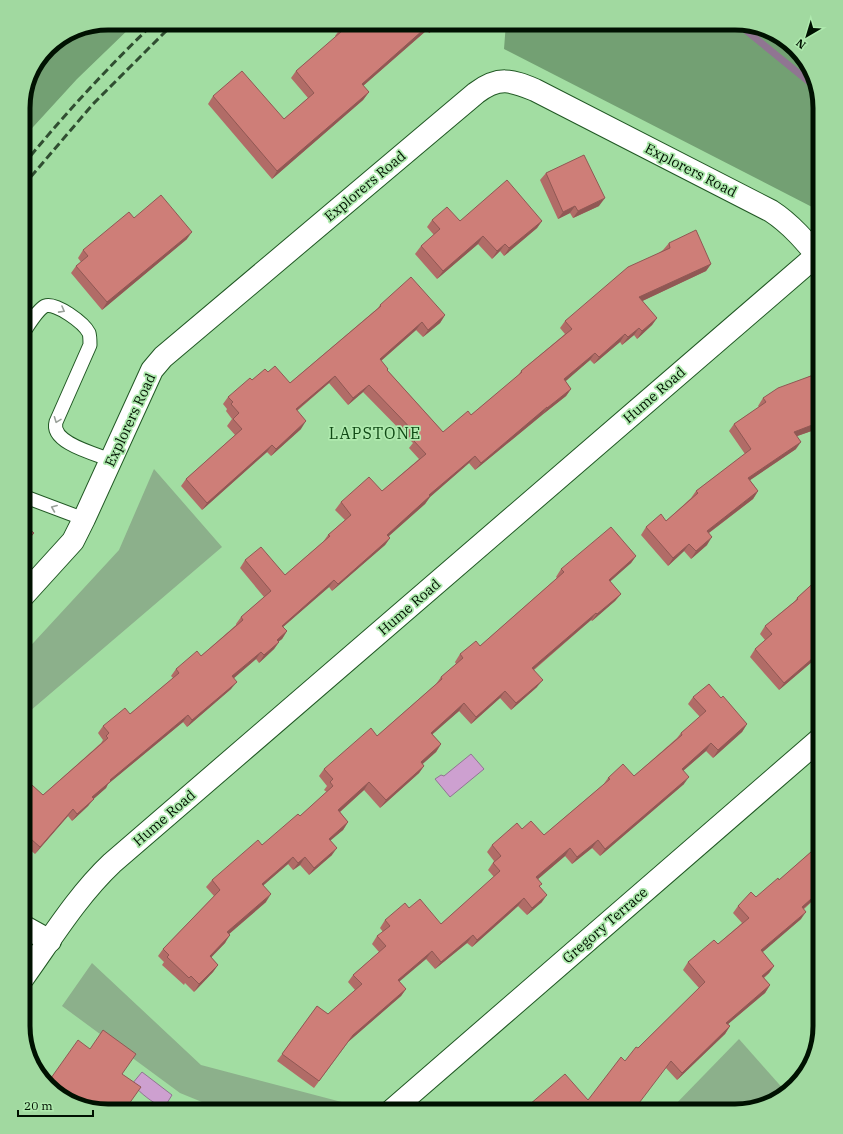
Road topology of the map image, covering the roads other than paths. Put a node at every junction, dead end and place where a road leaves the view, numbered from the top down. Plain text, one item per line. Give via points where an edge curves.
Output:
1 (813, 252) edge
2 (813, 261) edge
3 (30, 324) edge
4 (111, 460) junction
5 (30, 499) edge
6 (84, 519) junction
7 (30, 588) edge
8 (813, 745) edge
9 (30, 930) edge
10 (50, 941) junction
11 (30, 968) edge
12 (399, 1104) edge

1 - 4 street, Explorers Road via 783,219 771,211 535,90 512,82 495,82 476,93 163,358 152,370
2 - 10 street, Hume Road via 112,863 82,895
3 -> 4 lane via 41,309 52,305 85,327 90,337 90,345 56,422 55,430 60,438 70,444
4 - 6 street, Explorers Road
6 -> 5 lane
6 - 7 street, Explorers Road via 73,541
8 - 12 street, Gregory Terrace
9 - 10 street
10 - 11 street, Hume Road

